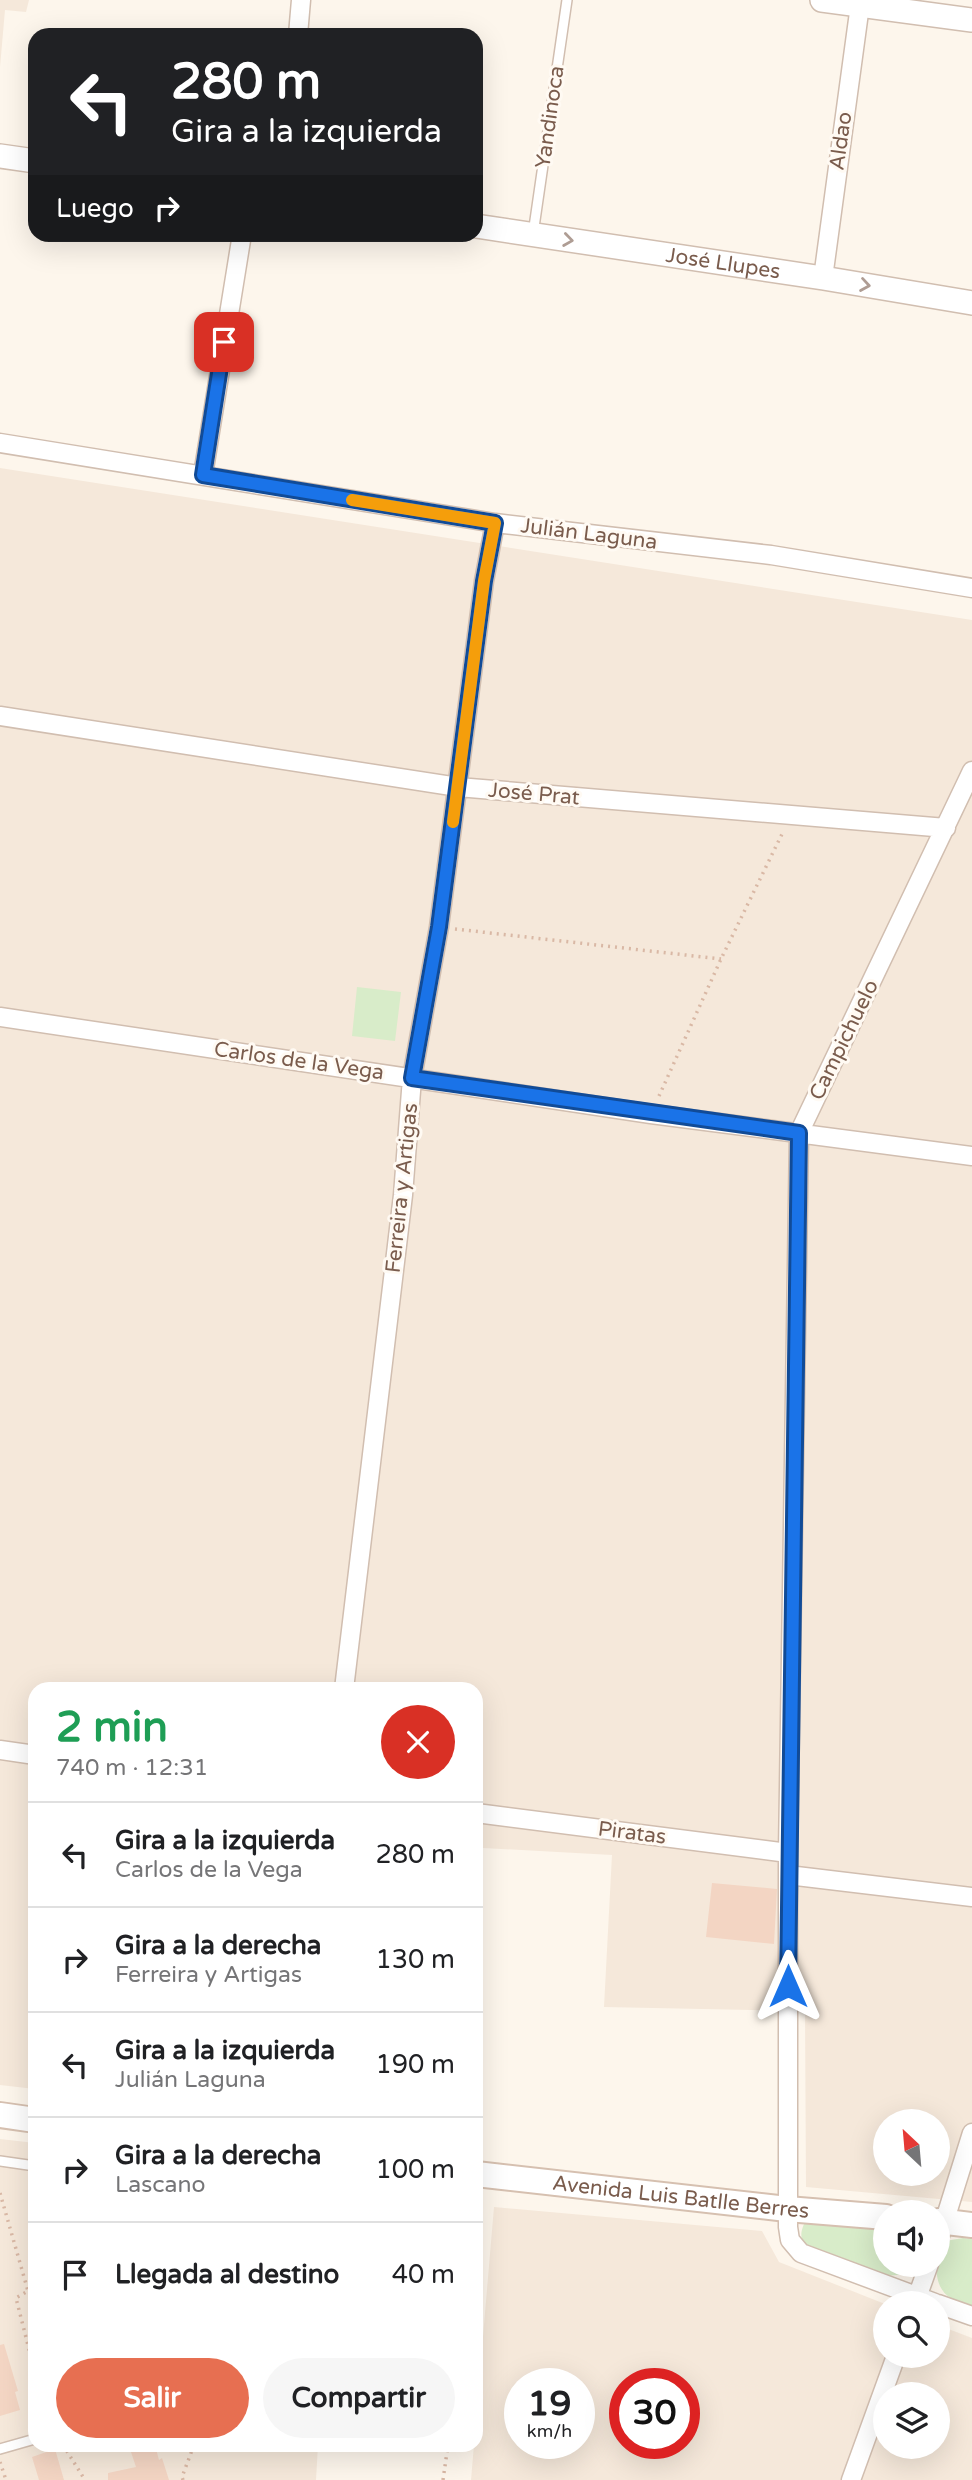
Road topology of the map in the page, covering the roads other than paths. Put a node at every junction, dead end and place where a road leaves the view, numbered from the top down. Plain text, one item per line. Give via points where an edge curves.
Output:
1 (301, 0) edge
2 (567, 0) edge
3 (842, 2) edge
4 (972, 20) edge
5 (299, 28) edge
6 (0, 156) edge
7 (28, 161) edge
8 (483, 227) edge
9 (533, 235) junction
10 (241, 242) edge
11 (823, 278) junction
12 (972, 303) edge
13 (0, 443) edge
14 (203, 475) junction
15 (495, 523) junction
16 (972, 589) edge
17 (0, 716) edge
18 (972, 771) edge
19 (458, 787) junction
20 (946, 828) junction
21 (0, 1017) edge
22 (412, 1078) junction
23 (799, 1133) junction
24 (972, 1156) edge
25 (345, 1682) edge
26 (0, 1750) edge
27 (28, 1754) edge
28 (483, 1814) edge
29 (788, 1853) junction
30 (788, 1875) junction
31 (972, 1897) edge
32 (0, 2115) edge
33 (28, 2119) edge
34 (972, 2133) edge
35 (0, 2161) edge
36 (28, 2165) edge
37 (483, 2175) edge
38 (950, 2200) edge
39 (787, 2209) junction
40 (873, 2216) edge
41 (972, 2225) edge
42 (950, 2227) edge
43 (894, 2291) edge
44 (950, 2309) edge
45 (972, 2316) edge
46 (892, 2368) edge
47 (28, 2442) edge
48 (0, 2449) edge
49 (851, 2480) edge

1 - 5 street
2 - 9 lane, Yandinoca
3 - 4 street
3 - 11 street, Aldao
6 - 7 street
8 - 9 street, José Llupes
9 -> 11 street, José Llupes
10 - 14 street
11 -> 12 street, José Llupes
13 - 14 street, Julián Laguna
14 - 15 street, Julián Laguna
15 - 16 street, Julián Laguna via 771,555
15 - 19 street, Ferreira y Artigas
17 - 19 street, José Prat
18 - 20 street, Campichuelo
19 - 20 street, José Prat
19 - 22 street, Ferreira y Artigas
20 - 23 street, Campichuelo
21 - 22 street, Carlos de la Vega
22 - 23 street, Carlos de la Vega
22 - 25 street, Ferreira y Artigas via 403,1195
23 - 24 street, Carlos de la Vega
23 - 29 street, Campichuelo
26 - 27 street
28 - 29 street, Piratas
29 - 30 street, Campichuelo
30 - 31 street
30 - 39 street, Campichuelo
32 - 33 main road
34 - 38 street
35 - 36 lane
37 - 39 main road, Avenida Luis Batlle Berres
39 - 40 main road, Avenida Luis Batlle Berres
39 - 43 street, Campichuelo via 790,2240 801,2253
41 - 42 main road
44 - 45 street, Campichuelo
46 - 49 street
47 - 48 lane

